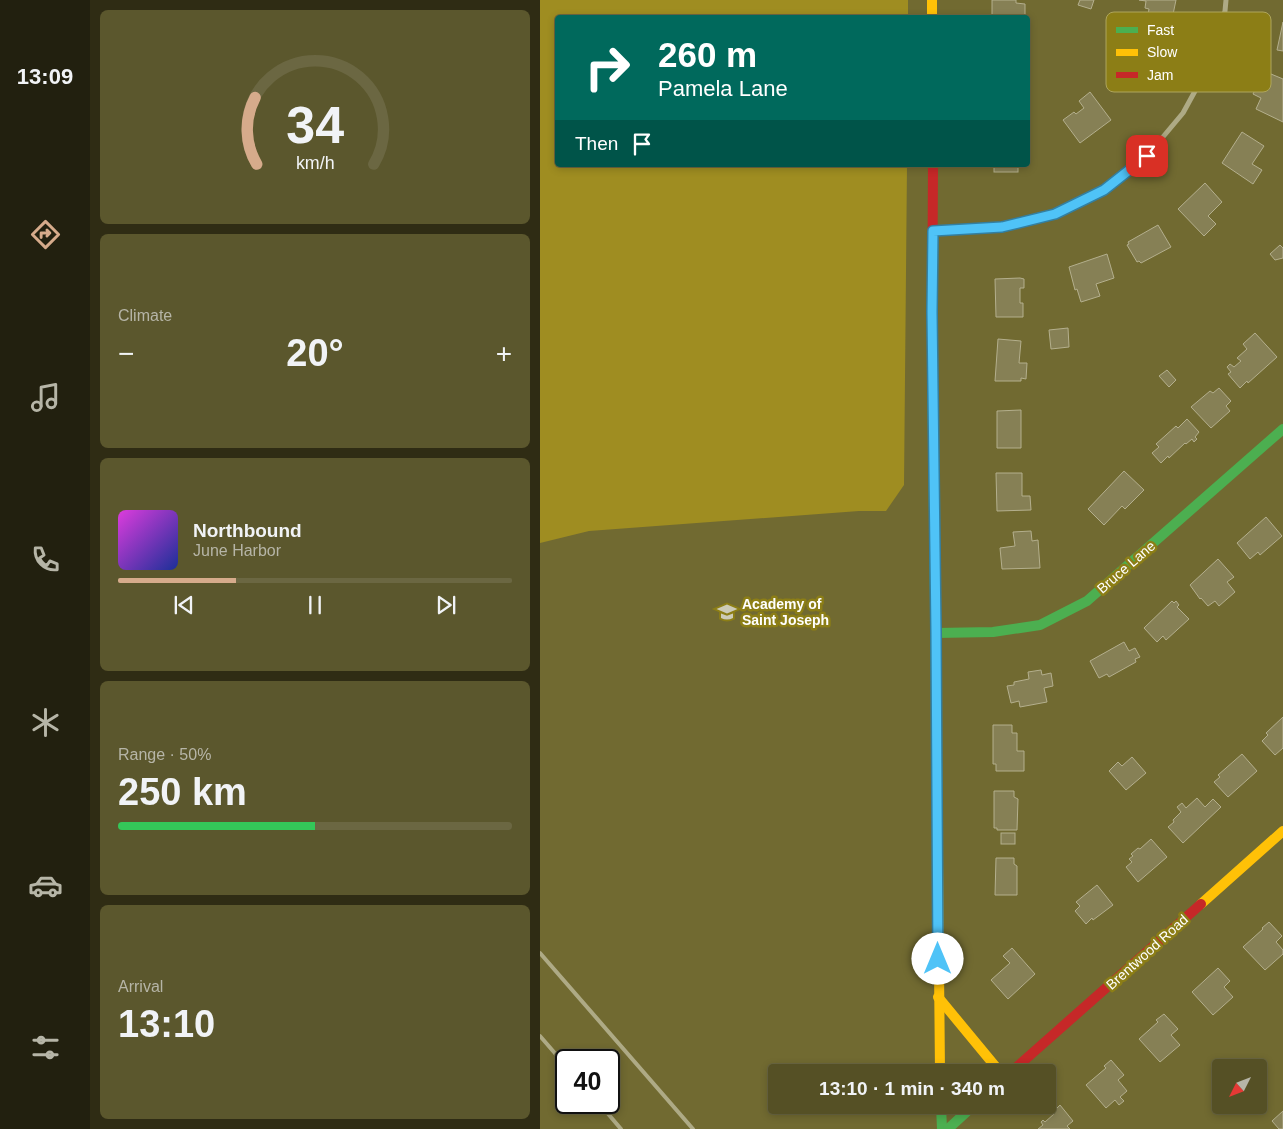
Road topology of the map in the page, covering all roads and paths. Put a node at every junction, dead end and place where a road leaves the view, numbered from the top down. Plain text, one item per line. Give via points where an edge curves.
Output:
1 (932, 0) edge
2 (932, 15) edge
3 (1194, 92) edge
4 (933, 167) edge
5 (933, 231) junction
6 (1283, 429) edge
7 (936, 632) junction
8 (1283, 831) edge
9 (540, 953) edge
10 (938, 997) junction
11 (540, 1036) edge
12 (555, 1053) edge
13 (940, 1064) edge
14 (993, 1064) edge
15 (1020, 1064) edge
16 (608, 1114) edge
17 (941, 1114) edge
18 (964, 1114) edge
19 (621, 1129) edge
20 (693, 1129) edge
21 (942, 1129) edge
22 (948, 1129) edge

1 - 2 street
3 - 5 street via 1183,113 1147,156 1104,190 1055,214 1002,227
4 - 5 street
5 - 7 street
6 - 7 street, Bruce Lane via 1118,575 1078,606 1040,625 992,632
7 - 10 street
8 - 15 street, Brentwood Road
9 - 20 lane
10 - 13 street
10 - 14 street
11 - 12 lane
16 - 19 lane
17 - 21 street
18 - 22 street

